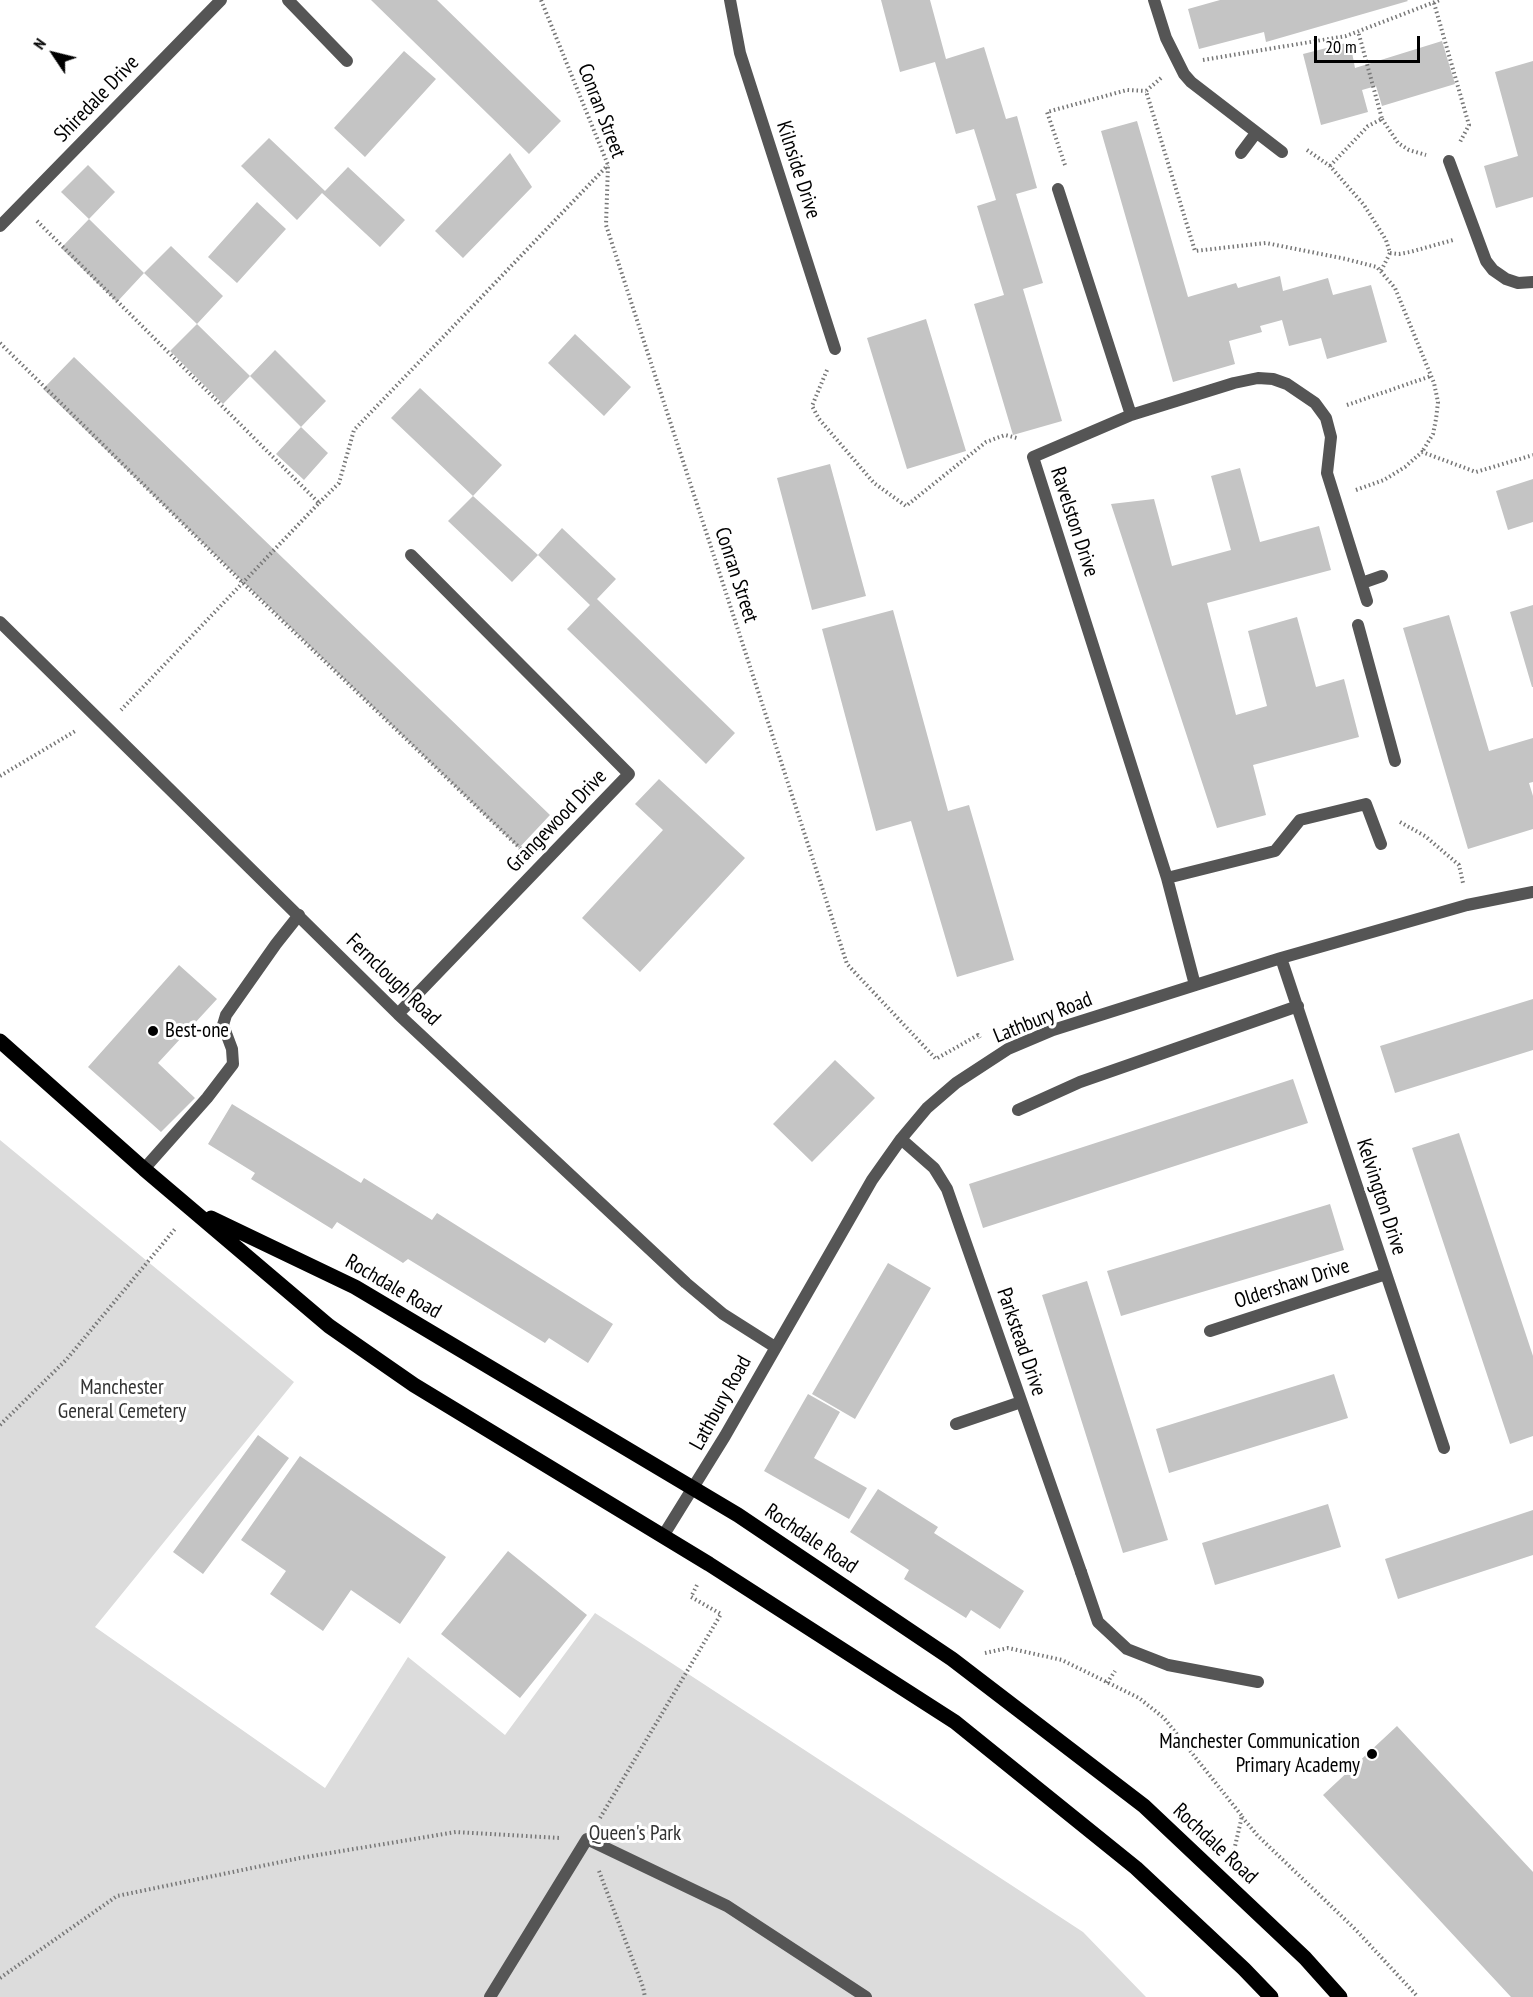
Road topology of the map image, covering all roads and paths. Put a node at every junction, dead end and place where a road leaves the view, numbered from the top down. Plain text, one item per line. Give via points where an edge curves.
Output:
1 (221, 0) edge
2 (288, 0) edge
3 (541, 0) edge
4 (730, 0) edge
5 (1154, 0) edge
6 (1440, 0) edge
7 (1434, 3) junction
8 (1358, 31) junction
9 (347, 61) dead end
10 (1178, 64) junction
11 (1146, 91) junction
12 (1383, 119) junction
13 (1257, 133) junction
14 (1282, 152) joint
15 (1241, 153) dead end
16 (1449, 162) junction
17 (608, 165) junction
18 (1330, 166) junction
19 (1058, 189) joint
20 (21, 205) junction
21 (0, 226) edge
22 (1477, 233) junction
23 (1390, 253) junction
24 (1381, 271) junction
25 (1533, 282) edge
26 (0, 343) edge
27 (835, 350) joint
28 (1431, 376) junction
29 (1323, 413) junction
30 (1131, 415) junction
31 (1422, 452) junction
32 (1533, 455) edge
33 (1033, 457) junction
34 (1335, 498) junction
35 (319, 504) junction
36 (411, 555) dead end
37 (1382, 576) dead end
38 (243, 583) junction
39 (1362, 583) junction
40 (1367, 601) dead end
41 (0, 622) edge
42 (1358, 626) dead end
43 (102, 722) junction
44 (1395, 761) dead end
45 (0, 776) edge
46 (1366, 804) junction
47 (1381, 844) dead end
48 (540, 868) junction
49 (1167, 878) junction
50 (1533, 892) edge
51 (1467, 905) junction
52 (299, 915) junction
53 (1281, 958) junction
54 (1195, 985) junction
55 (1298, 1006) junction
56 (398, 1014) junction
57 (0, 1041) edge
58 (992, 1060) junction
59 (1018, 1110) dead end
60 (901, 1139) junction
61 (144, 1169) junction
62 (192, 1209) junction
63 (1386, 1274) junction
64 (1210, 1331) dead end
65 (775, 1347) junction
66 (1021, 1402) junction
67 (956, 1424) dead end
68 (0, 1425) edge
69 (1444, 1448) dead end
70 (694, 1490) junction
71 (663, 1536) junction
72 (691, 1597) dead end
73 (952, 1659) junction
74 (1258, 1682) dead end
75 (1242, 1816) junction
76 (587, 1839) junction
77 (1226, 1883) junction
78 (0, 1978) edge
79 (490, 1997) edge
80 (645, 1997) edge
81 (866, 1997) edge
82 (1271, 1997) edge
83 (1340, 1997) edge
84 (1418, 1997) edge

1 - 20 street, Shiredale Drive
2 - 9 street
3 - 17 path, Conran Street
4 - 27 street, Kilnside Drive via 740,53
5 - 10 street
6 - 7 path
7 - 8 path
7 - 16 path via 1469,125
8 - 10 path
8 - 12 path
10 - 11 path
10 - 13 street via 1191,82
11 - 19 path via 1127,90 1047,112 1065,166
11 - 24 path via 1195,252 1266,243 1346,259
12 - 16 path via 1398,143
12 - 18 path via 1368,126
13 - 14 street
13 - 15 street
14 - 18 path via 1299,144
16 - 22 street
17 - 35 path via 354,430 339,483
17 - 58 path, Conran Street via 606,225 847,964 936,1059 978,1035
18 - 23 path via 1364,205
19 - 30 street
20 - 21 street, Shiredale Drive
20 - 35 path
22 - 23 path via 1410,252
22 - 25 street via 1493,270 1518,283
23 - 24 path
24 - 28 path via 1395,288
26 - 38 path
27 - 33 path via 812,406 874,483 906,506 986,442 1005,435 1023,440
28 - 29 path
28 - 31 path via 1438,402 1436,419 1433,434
29 - 30 street, Ravelston Drive via 1287,384 1258,378
29 - 34 street via 1331,437 1327,473
30 - 33 street, Ravelston Drive
31 - 32 path via 1476,472
31 - 34 path via 1384,480
33 - 49 street, Ravelston Drive
34 - 39 street
35 - 38 path
36 - 48 street, Grangewood Drive via 629,774
37 - 39 street
38 - 43 path
38 - 48 path
39 - 40 street
41 - 43 street, Fernclough Road
42 - 44 street
43 - 45 path
43 - 52 street, Fernclough Road
46 - 47 street
46 - 49 street via 1300,820 1275,851
46 - 51 path via 1425,836 1459,865
48 - 56 street, Grangewood Drive
49 - 54 street, Ravelston Drive
50 - 51 street, Lathbury Road
51 - 53 street, Lathbury Road
52 - 56 street, Fernclough Road
52 - 61 street via 226,1016 223,1026 232,1048 233,1064
53 - 54 street, Lathbury Road
53 - 55 street, Kelvington Drive
54 - 58 street, Lathbury Road via 1053,1030
55 - 59 street via 1080,1082
55 - 63 street, Kelvington Drive
56 - 65 street, Fernclough Road via 686,1283 723,1314
57 - 61 main road, Rochdale Road
58 - 60 street, Lathbury Road via 927,1108
60 - 65 street, Lathbury Road via 872,1180
60 - 66 street, Parkstead Drive via 934,1168 947,1189
61 - 62 main road, Rochdale Road
62 - 68 path via 66,1360
62 - 70 main road, Rochdale Road via 355,1287
62 - 71 main road, Rochdale Road via 329,1326 414,1385
63 - 64 street, Oldershaw Drive
63 - 69 street, Kelvington Drive
65 - 70 street, Lathbury Road
66 - 67 street
66 - 74 street, Parkstead Drive via 1098,1622 1127,1649 1168,1665
70 - 71 street, Lathbury Road
70 - 73 main road, Rochdale Road via 738,1515
71 - 82 main road, Rochdale Road via 955,1722 1136,1868
72 - 76 path via 721,1614
73 - 75 path via 1008,1648 1062,1660 1139,1698 1164,1718
73 - 77 main road, Rochdale Road via 1144,1806
75 - 77 path
75 - 84 path
76 - 78 path via 456,1832 300,1858 117,1896
76 - 79 street
76 - 80 path
76 - 81 street via 727,1906
77 - 83 main road, Rochdale Road

